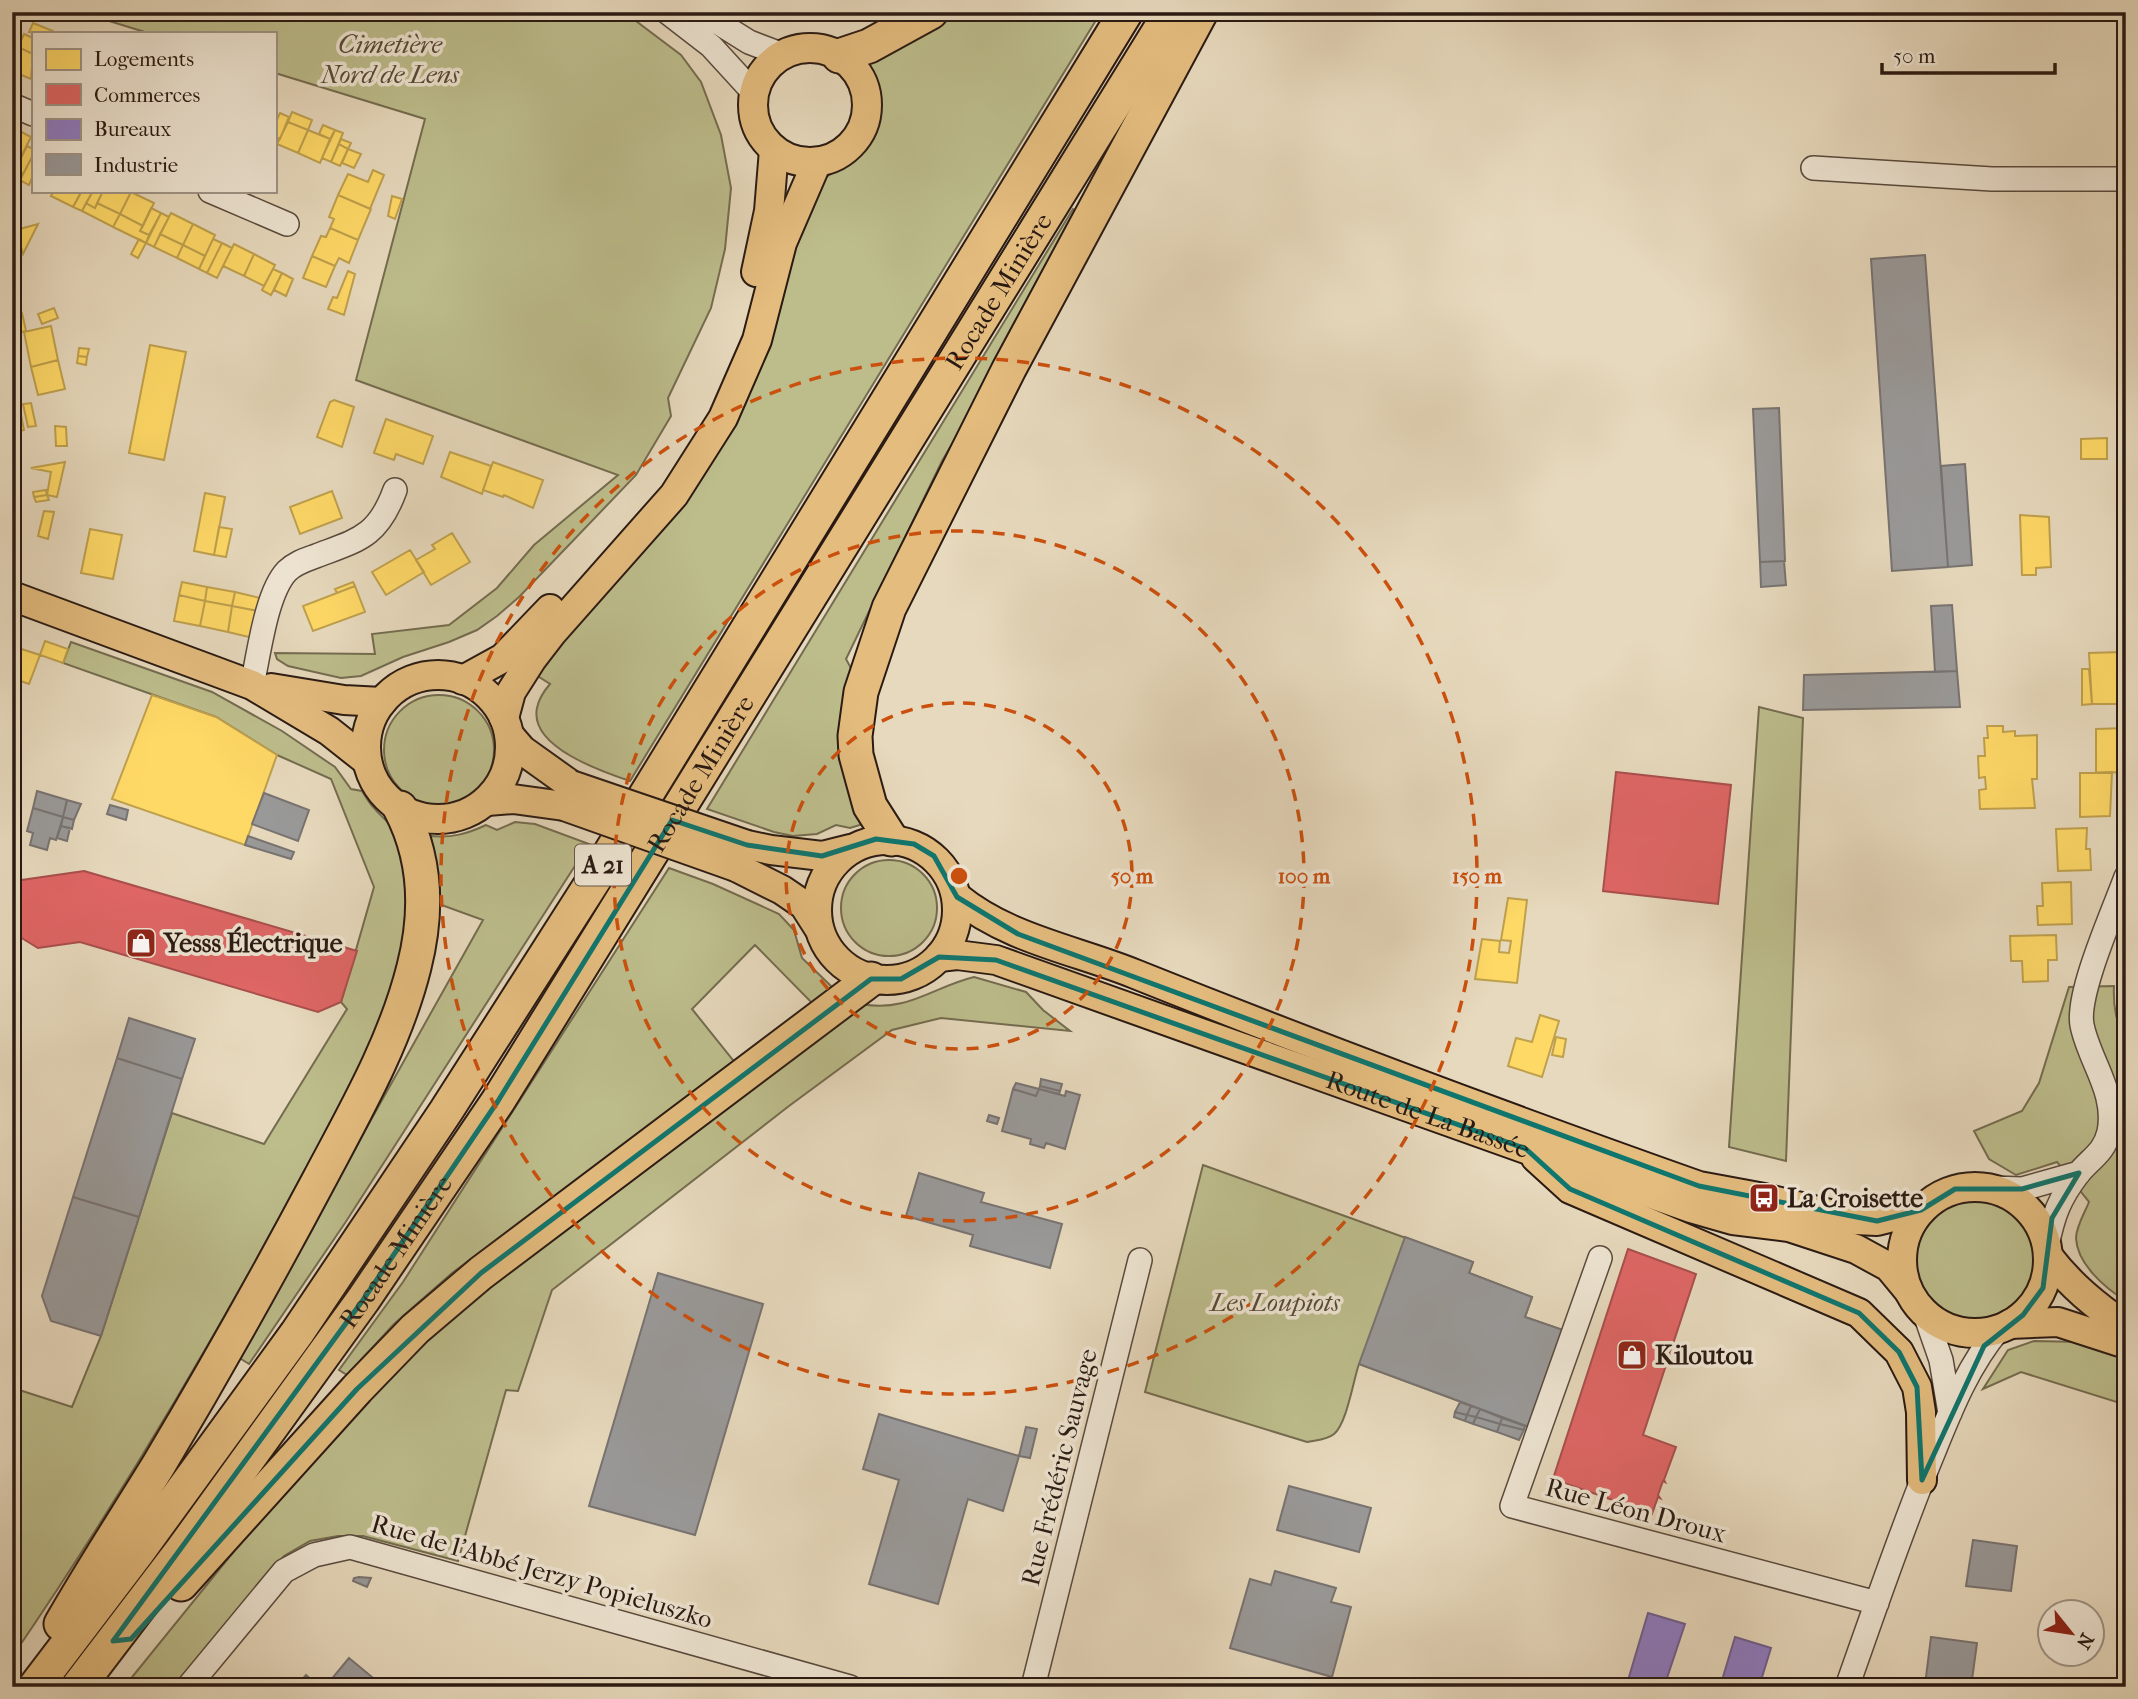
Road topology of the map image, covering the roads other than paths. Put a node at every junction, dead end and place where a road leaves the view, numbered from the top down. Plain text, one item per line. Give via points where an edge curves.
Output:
1 (667, 12) edge
2 (701, 12) edge
3 (931, 12) edge
4 (1126, 12) edge
5 (1171, 12) edge
6 (1201, 12) edge
7 (783, 55) junction
8 (839, 56) junction
9 (754, 93) junction
10 (12, 105) edge
11 (32, 114) edge
12 (774, 150) junction
13 (817, 162) junction
14 (1813, 168) dead end
15 (2126, 178) edge
16 (212, 192) edge
17 (287, 224) dead end
18 (395, 490) dead end
19 (12, 596) edge
20 (463, 680) junction
21 (251, 685) junction
22 (382, 702) junction
23 (507, 727) junction
24 (367, 761) junction
25 (567, 796) junction
26 (487, 801) junction
27 (400, 808) junction
28 (891, 839) junction
29 (850, 849) junction
30 (741, 856) junction
31 (2126, 877) edge
32 (957, 897) junction
33 (818, 927) junction
34 (939, 957) junction
35 (871, 979) junction
36 (1526, 1149) junction
37 (2079, 1173) junction
38 (1993, 1188) junction
39 (1922, 1210) junction
40 (2048, 1251) junction
41 (1600, 1258) dead end
42 (1140, 1260) dead end
43 (1908, 1290) junction
44 (1925, 1314) junction
45 (2004, 1326) junction
46 (2126, 1327) edge
47 (2126, 1344) edge
48 (1950, 1413) junction
49 (1922, 1480) junction
50 (1877, 1603) junction
51 (113, 1641) junction
52 (25, 1687) edge
53 (35, 1687) edge
54 (78, 1687) edge
55 (188, 1687) edge
56 (850, 1687) edge
57 (1033, 1687) edge
58 (1847, 1687) edge

1 - 9 street via 712,46
2 - 7 street via 749,42
3 - 8 highway via 869,46
4 - 53 highway, Rocade Minière / A 21 via 610,854 446,1111 297,1333
5 - 51 highway, Rocade Minière / A 21 via 498,1101 363,1300
6 - 28 highway via 1016,357 889,608 861,692 855,736 870,806
7 - 8 main road via 815,49
7 - 9 main road via 761,76
8 - 13 main road via 863,83 866,116 849,146
9 - 12 main road via 756,125
10 - 11 street
12 - 13 main road via 793,160
12 - 20 main road via 769,211 752,293 737,344 699,423 657,489 531,629 503,658
13 - 23 main road via 782,243 757,340 723,418 674,495 532,659 511,692
14 - 15 street via 1992,179
16 - 17 street
18 - 21 street via 379,522 363,538 298,563 279,582
19 - 21 main road
20 - 22 main road via 419,677
20 - 23 main road via 494,701
21 - 22 main road
21 - 24 main road via 329,731
22 - 24 main road via 371,720
23 - 25 main road via 522,750
23 - 26 main road via 510,760 502,782
24 - 27 main road via 375,783
25 - 26 main road
25 - 30 main road, bridge
26 - 27 main road via 449,819 428,819
27 - 52 highway via 413,833 423,896 415,965 386,1049 283,1249
28 - 29 main road via 868,841
28 - 32 main road via 914,844 934,856 949,875
29 - 30 main road via 822,856
29 - 33 main road via 824,877 817,901
30 - 33 main road via 804,905
31 - 37 street via 2081,1009 2082,1024 2109,1098 2110,1115 2102,1151
32 - 34 main road via 955,929
32 - 39 main road, Route de La Bassée via 1018,934 1118,967 1307,1042 1699,1186 1855,1220 1877,1221
33 - 35 main road via 837,960
34 - 35 main road via 901,979
34 - 36 main road, Route de La Bassée via 996,960
35 - 51 highway via 492,1265 415,1329 131,1639
36 - 43 main road, Route de La Bassée via 1691,1208 1733,1220 1789,1227 1856,1249 1889,1267
36 - 49 main road via 1570,1189 1859,1313 1899,1352 1917,1387
37 - 38 street via 2022,1189
37 - 40 street via 2052,1218
38 - 39 main road via 1955,1189
38 - 40 main road via 2029,1209
39 - 43 main road via 1909,1228 1903,1248
40 - 45 main road via 2043,1288 2035,1303
40 - 46 main road via 2060,1272 2086,1298
41 - 50 street, Rue Léon Droux via 1512,1506
42 - 57 street, Rue Frédéric Sauvage
43 - 44 main road
44 - 45 main road via 1960,1331 1980,1333
44 - 48 street via 1941,1360
45 - 47 main road via 2058,1322
45 - 48 street via 1975,1361
48 - 49 street
49 - 50 street
50 - 58 street
51 - 54 highway, Rocade Minière / A 21
55 - 56 street, Rue de l'Abbé Jerzy Popieluszko via 284,1572 314,1555 350,1547

